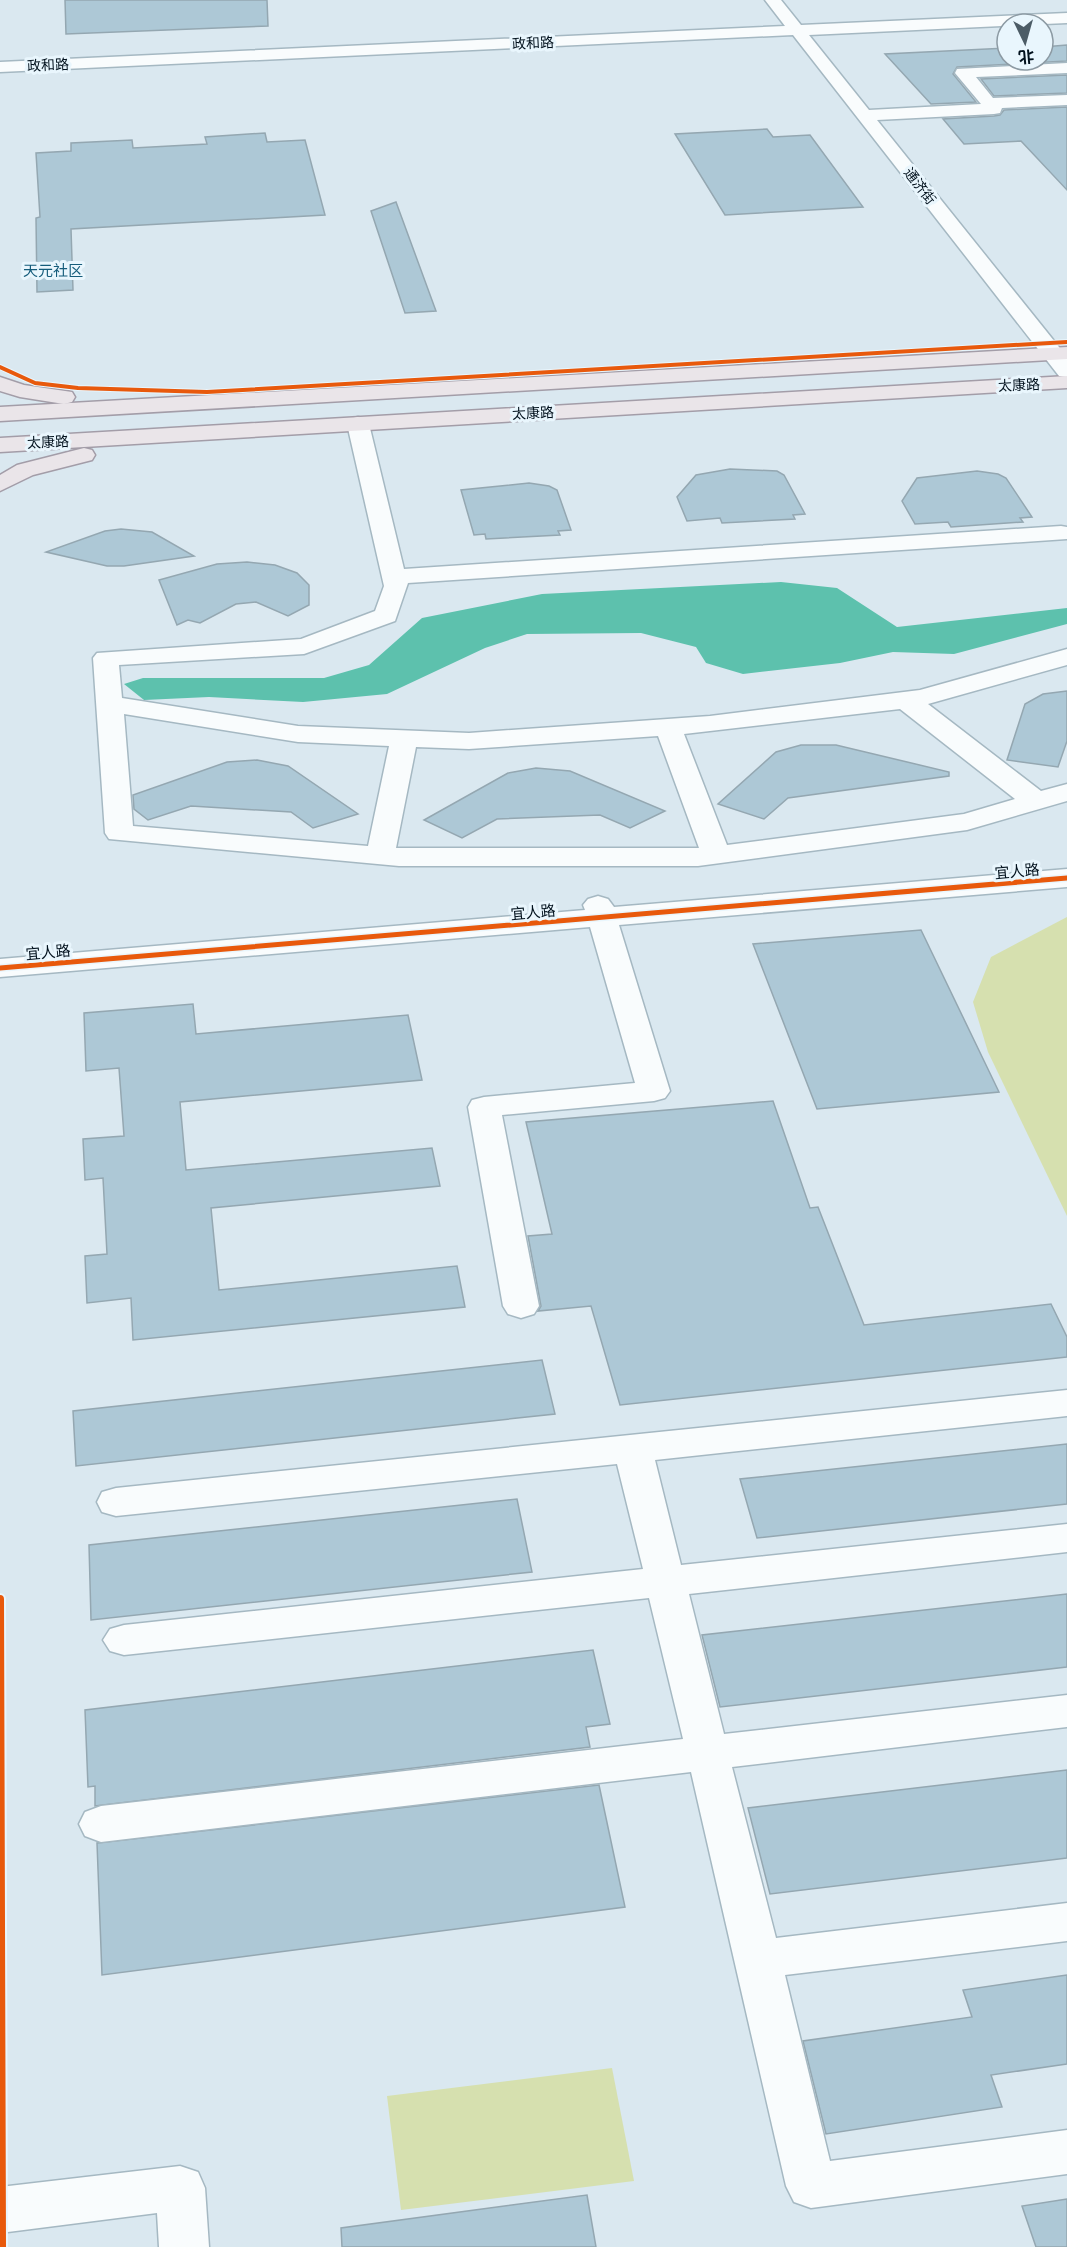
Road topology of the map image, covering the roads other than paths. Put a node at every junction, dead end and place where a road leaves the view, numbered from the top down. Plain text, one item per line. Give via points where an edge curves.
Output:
1 (773, 0) edge
2 (792, 0) edge
3 (1067, 18) edge
4 (995, 28) edge
5 (808, 34) junction
6 (0, 68) edge
7 (1067, 68) edge
8 (0, 76) edge
9 (1067, 100) edge
10 (989, 103) junction
11 (884, 114) junction
12 (863, 115) junction
13 (1062, 349) edge
14 (1067, 371) edge
15 (1067, 382) edge
16 (0, 383) edge
17 (213, 402) junction
18 (72, 410) junction
19 (0, 414) edge
20 (358, 424) junction
21 (210, 433) junction
22 (74, 441) junction
23 (0, 445) edge
24 (0, 484) edge
25 (1061, 533) dead end
26 (394, 577) junction
27 (1067, 657) edge
28 (906, 700) junction
29 (109, 704) junction
30 (668, 727) junction
31 (404, 739) junction
32 (1067, 792) edge
33 (1036, 801) junction
34 (716, 854) junction
35 (380, 855) junction
36 (1067, 867) edge
37 (1067, 878) edge
38 (599, 912) junction
39 (0, 955) edge
40 (0, 968) edge
41 (521, 1305) dead end
42 (1067, 1403) edge
43 (633, 1449) junction
44 (116, 1502) dead end
45 (1067, 1538) edge
46 (665, 1581) junction
47 (124, 1640) dead end
48 (1067, 1711) edge
49 (707, 1753) junction
50 (100, 1824) dead end
51 (1067, 1922) edge
52 (758, 1959) junction
53 (1067, 2152) edge
54 (0, 2210) edge
55 (184, 2247) edge

1 - 5 street, 通济街
2 - 5 street, 通济街
3 - 5 street, 政和路
4 - 5 street, 政和路
5 - 6 street, 政和路
5 - 8 street, 政和路
5 - 11 street, 通济街
5 - 12 street, 通济街
7 - 10 street via 963,73
9 - 10 street
10 - 11 street via 994,109
11 - 12 street
11 - 13 street, 通济街
12 - 13 street, 通济街
13 - 14 street, 通济街
13 - 17 main road, 太康路
15 - 20 main road, 太康路
16 - 17 main road via 20,391 62,397
17 - 18 main road, 太康路
18 - 19 main road, 太康路
18 - 22 main road via 58,418 57,432
20 - 21 main road, 太康路
20 - 26 street
21 - 22 main road, 太康路
21 - 24 main road via 61,459 25,470
22 - 23 main road, 太康路
25 - 26 street
26 - 29 street via 396,586 386,616 304,646 106,658
27 - 28 street
28 - 30 street
28 - 33 street
29 - 31 street via 298,734
29 - 35 street via 119,833
30 - 31 street via 469,741
30 - 34 street
31 - 35 street
32 - 33 street
33 - 34 street via 967,822
34 - 35 street
36 - 38 street, 宜人路
37 - 38 street, 宜人路
38 - 39 street, 宜人路
38 - 40 street, 宜人路
38 - 41 street via 654,1091 484,1107
42 - 43 street
43 - 44 street
43 - 46 street
45 - 46 street
46 - 47 street
46 - 49 street
48 - 49 street
49 - 50 street
49 - 52 street
51 - 52 street
52 - 53 street via 811,2186
54 - 55 street via 180,2188

